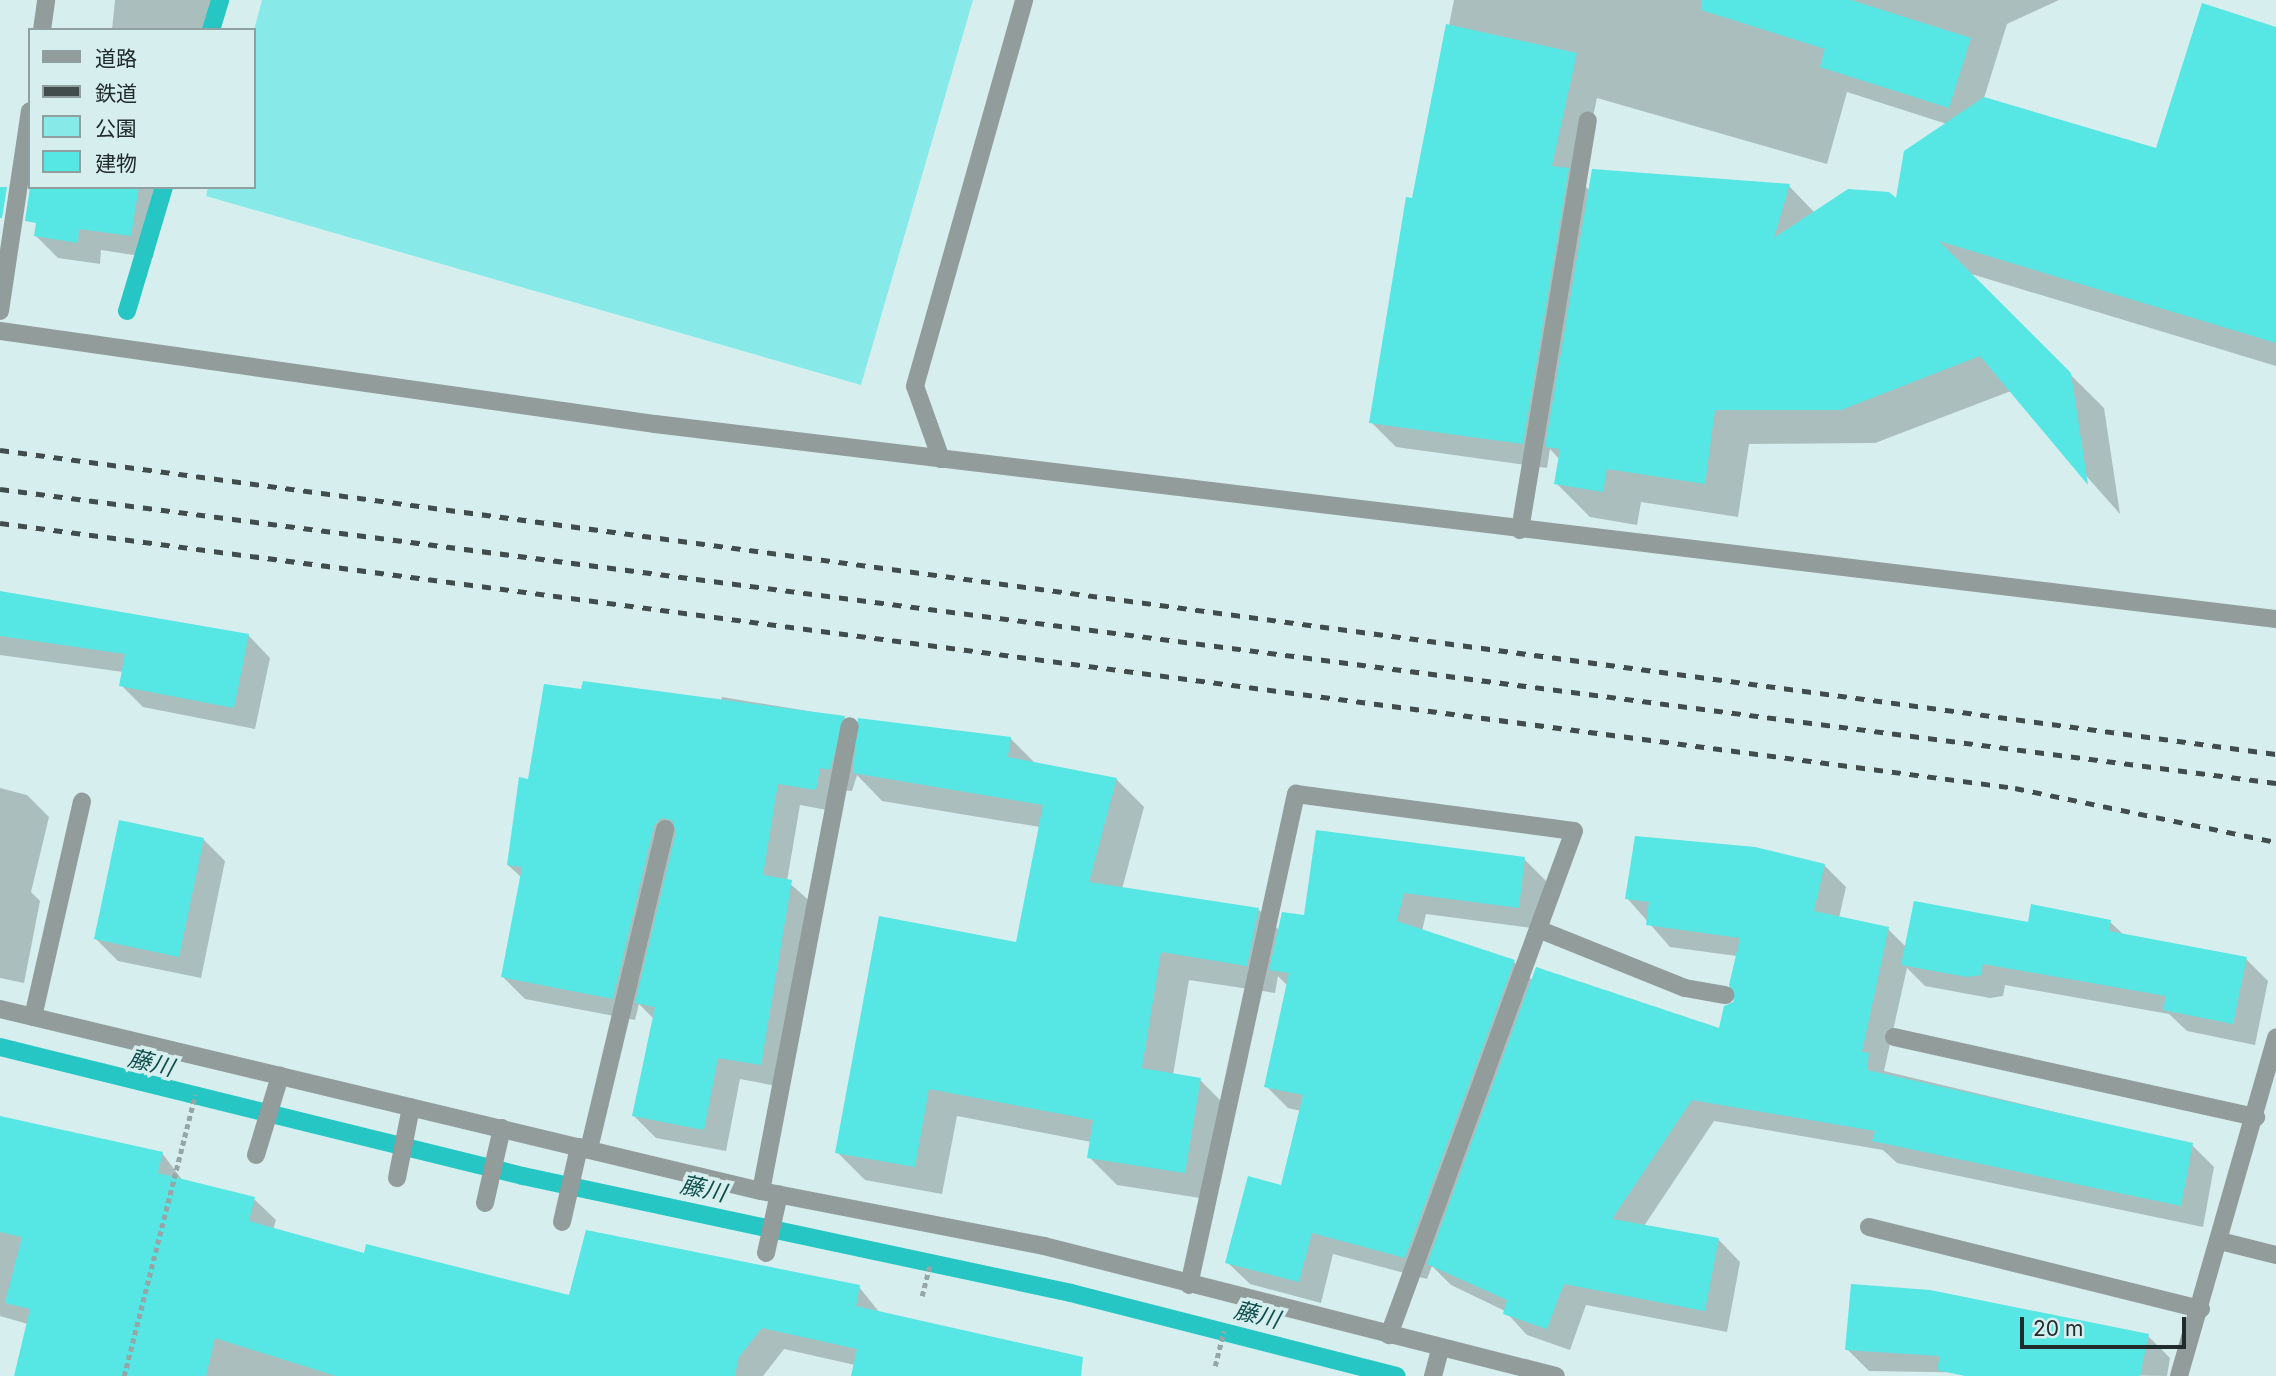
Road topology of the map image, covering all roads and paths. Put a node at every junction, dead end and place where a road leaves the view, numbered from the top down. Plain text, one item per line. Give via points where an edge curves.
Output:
1 (46, 0) edge
2 (1024, 0) edge
3 (42, 28) edge
4 (1588, 121) dead end
5 (28, 124) edge
6 (0, 311) edge
7 (0, 331) edge
8 (941, 459) junction
9 (1520, 530) junction
10 (2276, 619) edge
11 (850, 726) dead end
12 (82, 801) dead end
13 (664, 829) dead end
14 (1538, 929) junction
15 (1725, 995) dead end
16 (0, 1009) edge
17 (33, 1017) junction
18 (1894, 1037) dead end
19 (2276, 1038) edge
20 (281, 1076) junction
21 (197, 1088) dead end
22 (409, 1116) junction
23 (2256, 1117) junction
24 (500, 1137) junction
25 (581, 1153) junction
26 (256, 1155) dead end
27 (397, 1178) dead end
28 (761, 1191) junction
29 (485, 1203) dead end
30 (777, 1203) junction
31 (562, 1222) dead end
32 (1869, 1227) dead end
33 (2220, 1241) junction
34 (766, 1254) dead end
35 (931, 1255) dead end
36 (2276, 1255) edge
37 (1189, 1285) junction
38 (922, 1296) dead end
39 (2201, 1309) junction
40 (1228, 1315) dead end
41 (1390, 1335) junction
42 (1437, 1363) edge
43 (1215, 1367) dead end
44 (124, 1376) edge
45 (1556, 1376) edge
46 (2179, 1376) edge

1 - 3 street
2 - 8 street via 915,386
4 - 9 street
5 - 6 street
7 - 8 street
8 - 9 street
9 - 10 street
11 - 28 street
12 - 17 street
13 - 25 street
14 - 15 street via 1685,988
14 - 37 street via 1574,831 1296,794
14 - 41 street
16 - 17 street
17 - 20 street
18 - 23 street
19 - 23 street
20 - 22 street
20 - 26 street
21 - 44 path
22 - 24 street
22 - 27 street
23 - 33 street
24 - 25 street
24 - 29 street
25 - 28 street
25 - 31 street
28 - 30 street
30 - 34 street
30 - 37 street via 1044,1246
32 - 39 street
33 - 36 street
33 - 39 street
35 - 38 path
37 - 41 street
39 - 46 street
40 - 43 path
41 - 42 street
42 - 45 street

